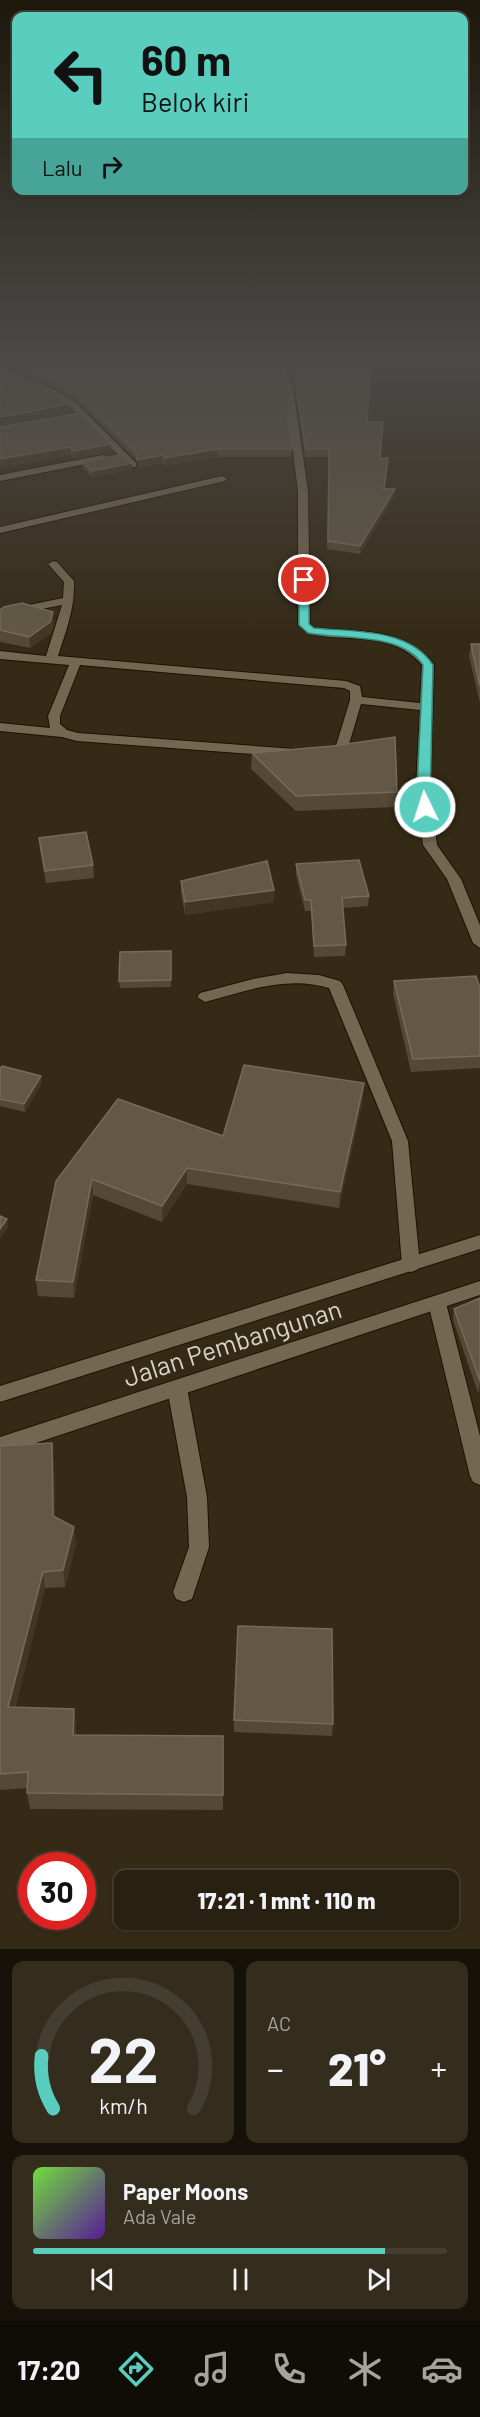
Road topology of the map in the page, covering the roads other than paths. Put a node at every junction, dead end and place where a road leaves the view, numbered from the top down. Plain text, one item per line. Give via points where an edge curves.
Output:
1 (298, 454) edge
2 (122, 455) joint
3 (133, 465) edge
4 (0, 478) edge
5 (222, 479) dead end
6 (0, 530) edge
7 (53, 564) dead end
8 (69, 600) junction
9 (0, 614) edge
10 (0, 655) edge
11 (51, 659) junction
12 (76, 662) junction
13 (356, 700) junction
14 (425, 707) junction
15 (0, 728) edge
16 (63, 733) junction
17 (480, 942) edge
18 (204, 996) dead end
19 (480, 1242) edge
20 (411, 1265) junction
21 (480, 1288) edge
22 (437, 1303) junction
23 (177, 1388) junction
24 (0, 1394) edge
25 (0, 1446) edge
26 (480, 1476) edge
27 (184, 1592) dead end

1 - 14 street via 303,491 304,625 312,631 387,639 412,647 428,665
2 - 3 street
2 - 4 street
5 - 6 street
7 - 8 street via 69,581
8 - 9 street
8 - 11 street
10 - 11 street
11 - 12 street
12 - 13 street via 346,685 356,689
12 - 16 street via 54,716 54,724
13 - 14 street
13 - 16 street via 340,753
14 - 17 street via 423,788 430,845 454,879
15 - 16 street
18 - 20 street via 288,977 321,979 335,985 400,1140
19 - 20 street, Jalan Pembangunan
20 - 24 street, Jalan Pembangunan
21 - 22 street, Jalan Pembangunan
22 - 23 street, Jalan Pembangunan
22 - 26 street
23 - 25 street, Jalan Pembangunan
23 - 27 street via 197,1497 200,1547

